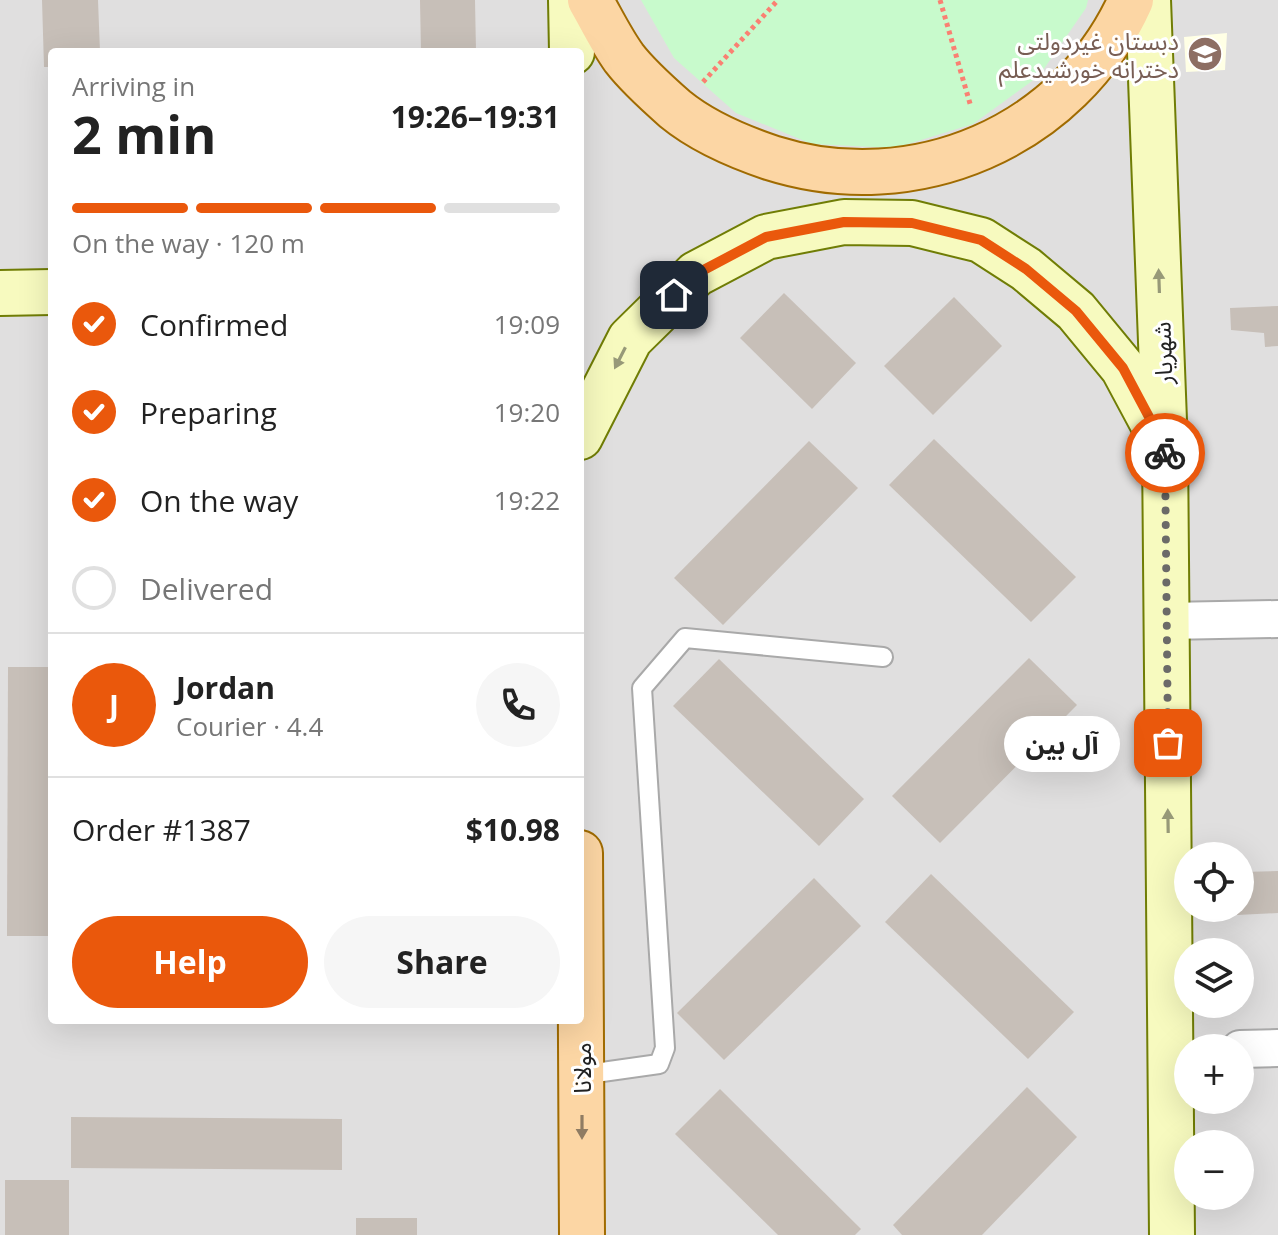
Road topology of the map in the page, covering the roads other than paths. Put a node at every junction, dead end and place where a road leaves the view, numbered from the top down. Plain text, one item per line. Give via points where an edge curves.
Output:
1 (571, 0) edge
2 (590, 0) edge
3 (1131, 0) edge
4 (1148, 0) edge
5 (572, 48) edge
6 (48, 292) edge
7 (0, 293) edge
8 (584, 429) edge
9 (1165, 447) junction
10 (1278, 619) edge
11 (1167, 621) junction
12 (883, 657) dead end
13 (581, 1024) edge
14 (1179, 1034) edge
15 (1278, 1048) edge
16 (1254, 1049) edge
17 (581, 1075) junction
18 (1177, 1114) edge
19 (582, 1235) edge
20 (1172, 1235) edge

1 - 5 main road
2 - 3 main road via 624,58 677,110 739,147 806,169 877,174 947,162 1012,134 1070,91 1116,34
9 -> 4 main road, شهریار
6 - 7 main road
9 -> 8 main road via 1123,368 1076,311 981,240 912,223 844,222 766,237 696,274 630,339
9 - 11 main road, شهریار
10 - 11 street
14 -> 11 main road, شهریار
12 - 17 lane via 685,638 642,688 665,1048 659,1064
13 - 17 main road, مولانا
15 - 16 street
17 -> 19 main road, مولانا
18 - 20 main road, شهریار

